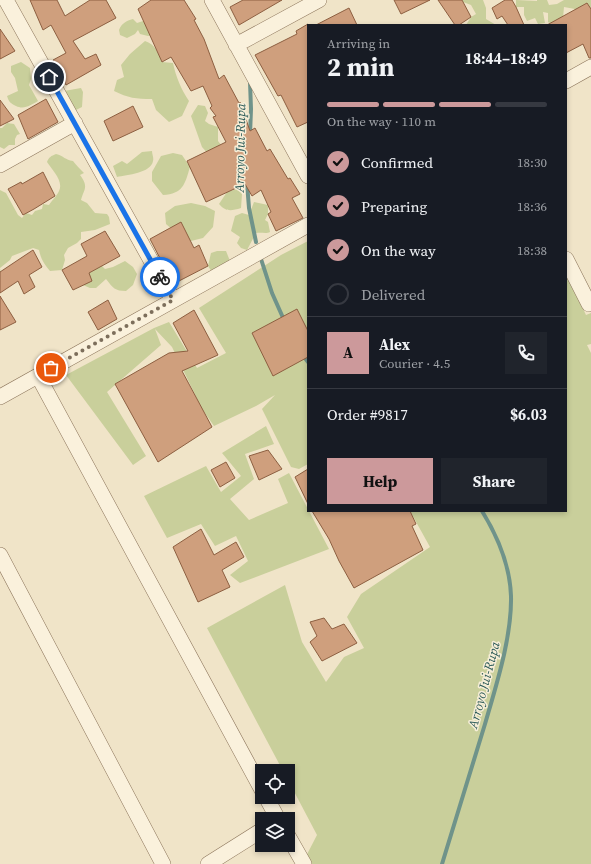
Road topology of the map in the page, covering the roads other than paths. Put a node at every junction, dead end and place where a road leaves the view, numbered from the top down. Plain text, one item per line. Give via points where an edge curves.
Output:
1 (6, 0) edge
2 (212, 0) edge
3 (319, 0) edge
4 (236, 45) junction
5 (591, 67) edge
6 (567, 80) edge
7 (75, 123) junction
8 (0, 165) edge
9 (307, 174) edge
10 (307, 226) edge
11 (567, 261) edge
12 (173, 300) junction
13 (591, 303) edge
14 (38, 376) junction
15 (0, 397) edge
16 (0, 555) edge
17 (255, 777) edge
18 (255, 834) edge
19 (295, 848) edge
20 (163, 864) edge
21 (208, 864) edge
22 (304, 864) edge

1 - 7 street
2 - 4 street
3 - 4 street
4 - 9 street
5 - 6 street
7 - 8 street
7 - 12 street
10 - 12 street
11 - 13 street via 589,304
12 - 14 street
14 - 15 street
14 - 17 street
16 - 20 street
18 - 21 street
19 - 22 street

